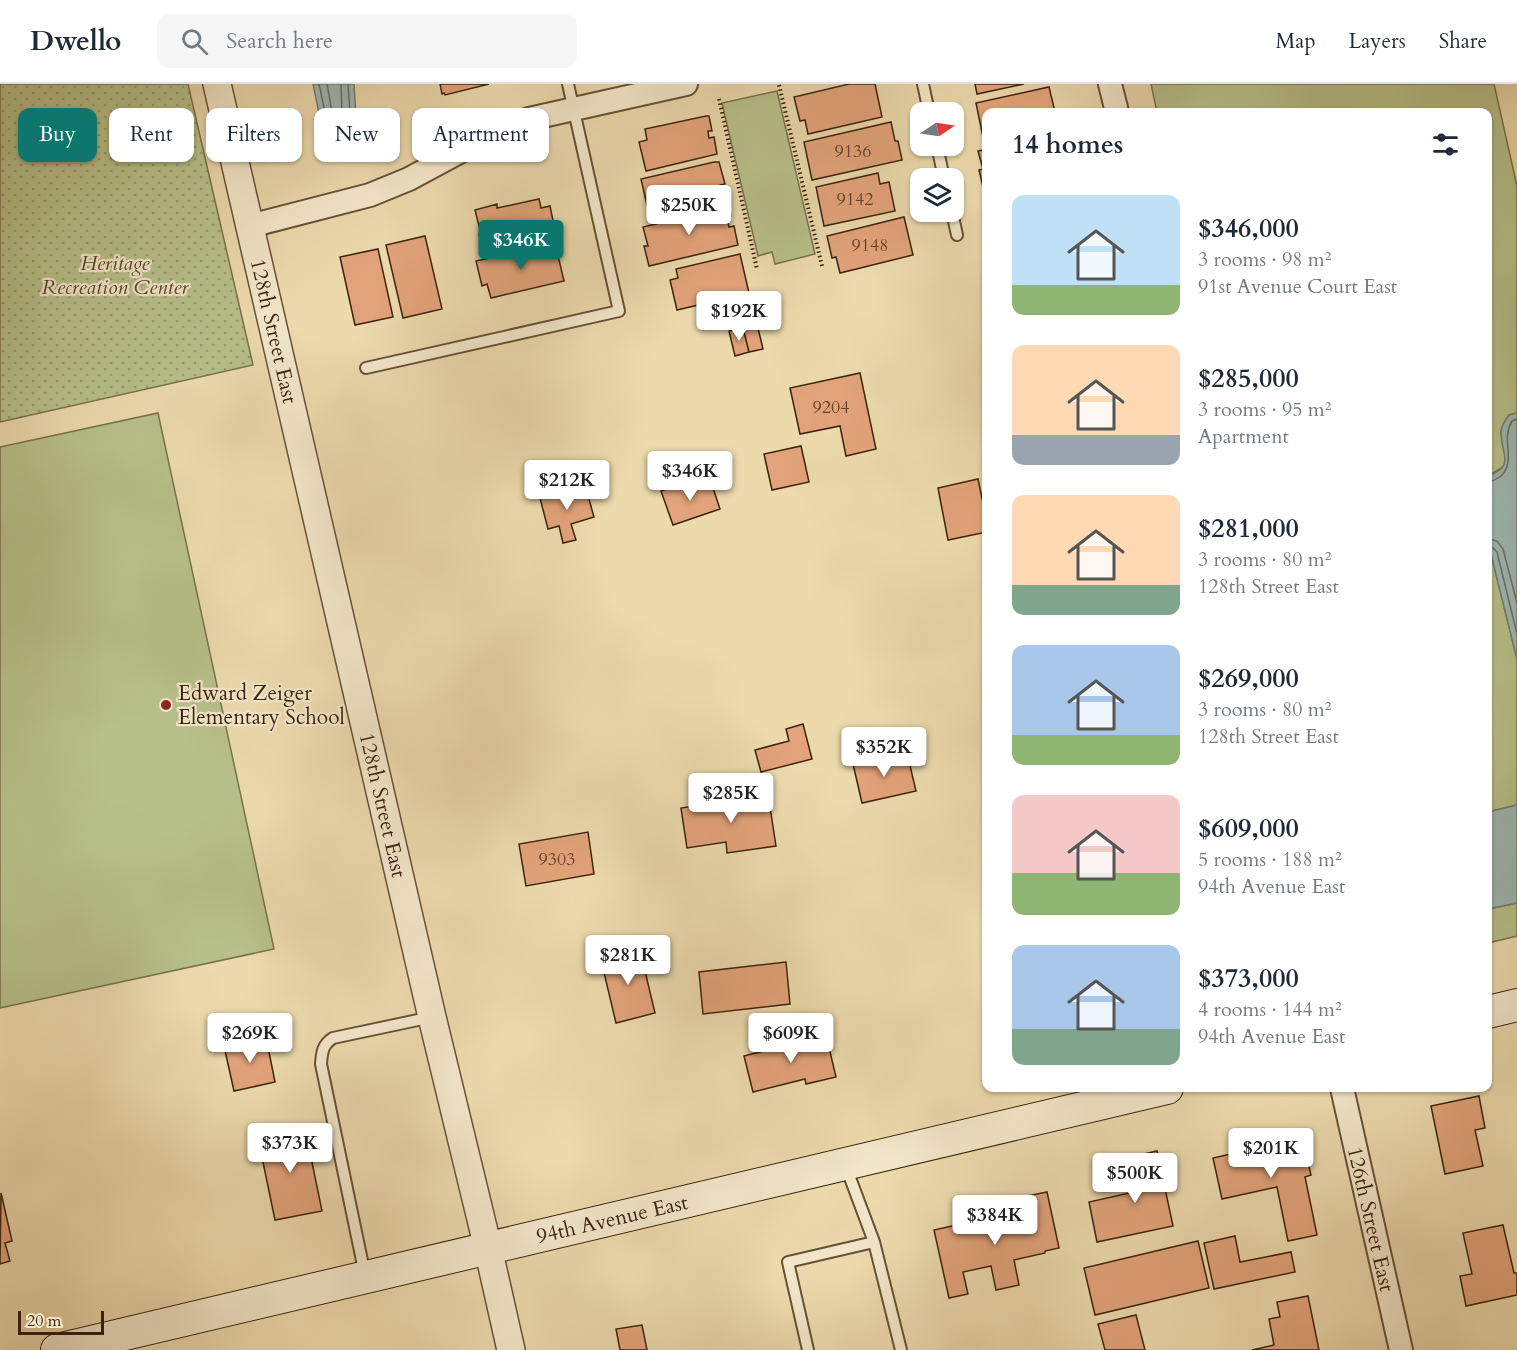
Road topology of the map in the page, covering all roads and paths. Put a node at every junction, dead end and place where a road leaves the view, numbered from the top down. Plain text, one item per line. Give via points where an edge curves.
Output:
1 (217, 84) edge
2 (568, 84) edge
3 (686, 84) edge
4 (923, 84) edge
5 (1110, 84) edge
6 (779, 85) edge
7 (719, 99) dead end
8 (927, 102) edge
9 (1116, 108) edge
10 (574, 109) junction
11 (954, 222) edge
12 (250, 226) junction
13 (957, 236) dead end
14 (822, 266) dead end
15 (757, 269) dead end
16 (366, 368) dead end
17 (1517, 1005) edge
18 (1492, 1011) edge
19 (432, 1017) junction
20 (1150, 1092) edge
21 (1343, 1092) edge
22 (845, 1164) junction
23 (874, 1242) junction
24 (488, 1248) junction
25 (366, 1277) junction
26 (62, 1349) edge
27 (511, 1350) edge
28 (808, 1350) edge
29 (901, 1350) edge
30 (1401, 1350) edge

1 - 12 street, 128th Street East
2 - 10 lane
3 - 10 street
4 - 8 lane
5 - 9 street
6 - 14 path
7 - 15 path
10 - 12 street via 529,119 497,132 370,195
10 - 16 lane via 619,311
11 - 13 lane
12 - 19 street, 128th Street East
17 - 18 main road
19 - 24 street, 128th Street East
19 - 25 lane via 333,1038 322,1049 321,1064
20 - 22 main road, 94th Avenue East
21 - 30 street, 126th Street East
22 - 23 lane
22 - 24 main road, 94th Avenue East
23 - 28 lane via 788,1262
23 - 29 lane
24 - 25 main road, 94th Avenue East
24 - 27 street, 128th Street East
25 - 26 main road, 94th Avenue East

